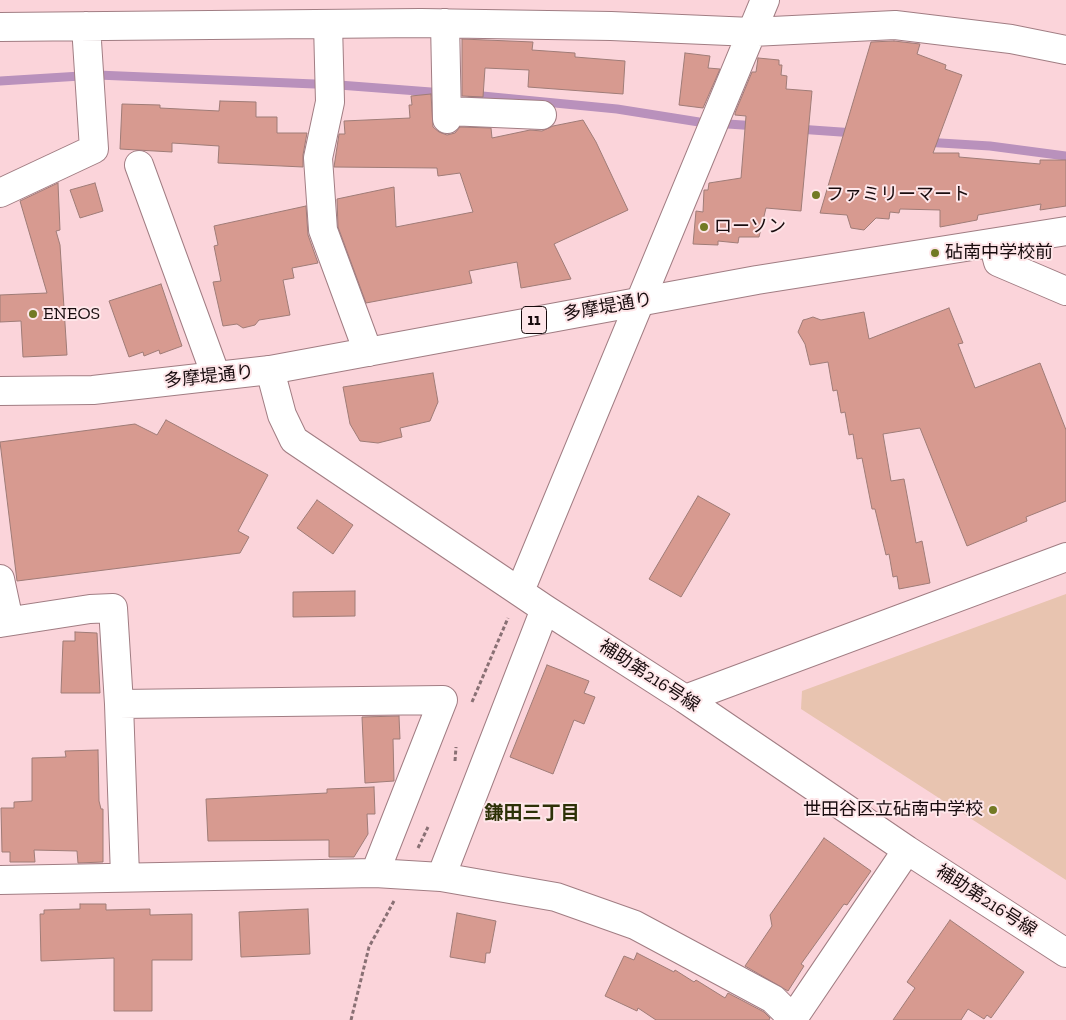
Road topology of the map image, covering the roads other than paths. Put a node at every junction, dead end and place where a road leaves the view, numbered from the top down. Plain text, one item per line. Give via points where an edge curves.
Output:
1 (765, 0) edge
2 (445, 23) junction
3 (328, 24) junction
4 (86, 26) junction
5 (0, 27) edge
6 (752, 32) junction
7 (1066, 50) edge
8 (542, 115) dead end
9 (139, 165) dead end
10 (0, 193) edge
11 (1066, 231) edge
12 (993, 243) junction
13 (1066, 291) edge
14 (641, 300) junction
15 (368, 352) junction
16 (270, 370) junction
17 (216, 376) junction
18 (0, 391) edge
19 (1066, 557) edge
20 (0, 579) edge
21 (520, 591) junction
22 (545, 609) junction
23 (5, 622) edge
24 (685, 699) junction
25 (119, 704) junction
26 (907, 850) junction
27 (375, 873) junction
28 (124, 876) junction
29 (441, 877) junction
30 (0, 880) edge
31 (1066, 953) edge
32 (792, 1020) edge

1 - 6 street
2 - 3 street
2 - 6 street
2 - 8 street via 447,113
3 - 4 street
3 - 15 street via 330,102 318,158 323,230
4 - 5 street
4 - 10 street via 94,149
6 - 7 street via 895,25 1011,39
6 - 14 street
9 - 17 street
11 - 12 street, 多摩堤通り / 11
12 - 13 street via 998,262
12 - 14 street, 多摩堤通り / 11
14 - 15 street, 多摩堤通り / 11
14 - 21 street
15 - 16 street, 多摩堤通り / 11
16 - 17 street, 多摩堤通り / 11
16 - 21 street, 補助第216号線 via 282,415 294,440
17 - 18 street, 多摩堤通り / 11 via 93,390
19 - 24 street
20 - 23 street
21 - 22 street, 補助第216号線
22 - 24 street, 補助第216号線
22 - 29 street
23 - 25 street via 112,608
24 - 26 street, 補助第216号線
25 - 27 street via 443,700
25 - 28 street
26 - 31 street, 補助第216号線
26 - 32 street
27 - 28 street
27 - 29 street
28 - 30 street
29 - 32 street via 556,897 635,925 773,1000

